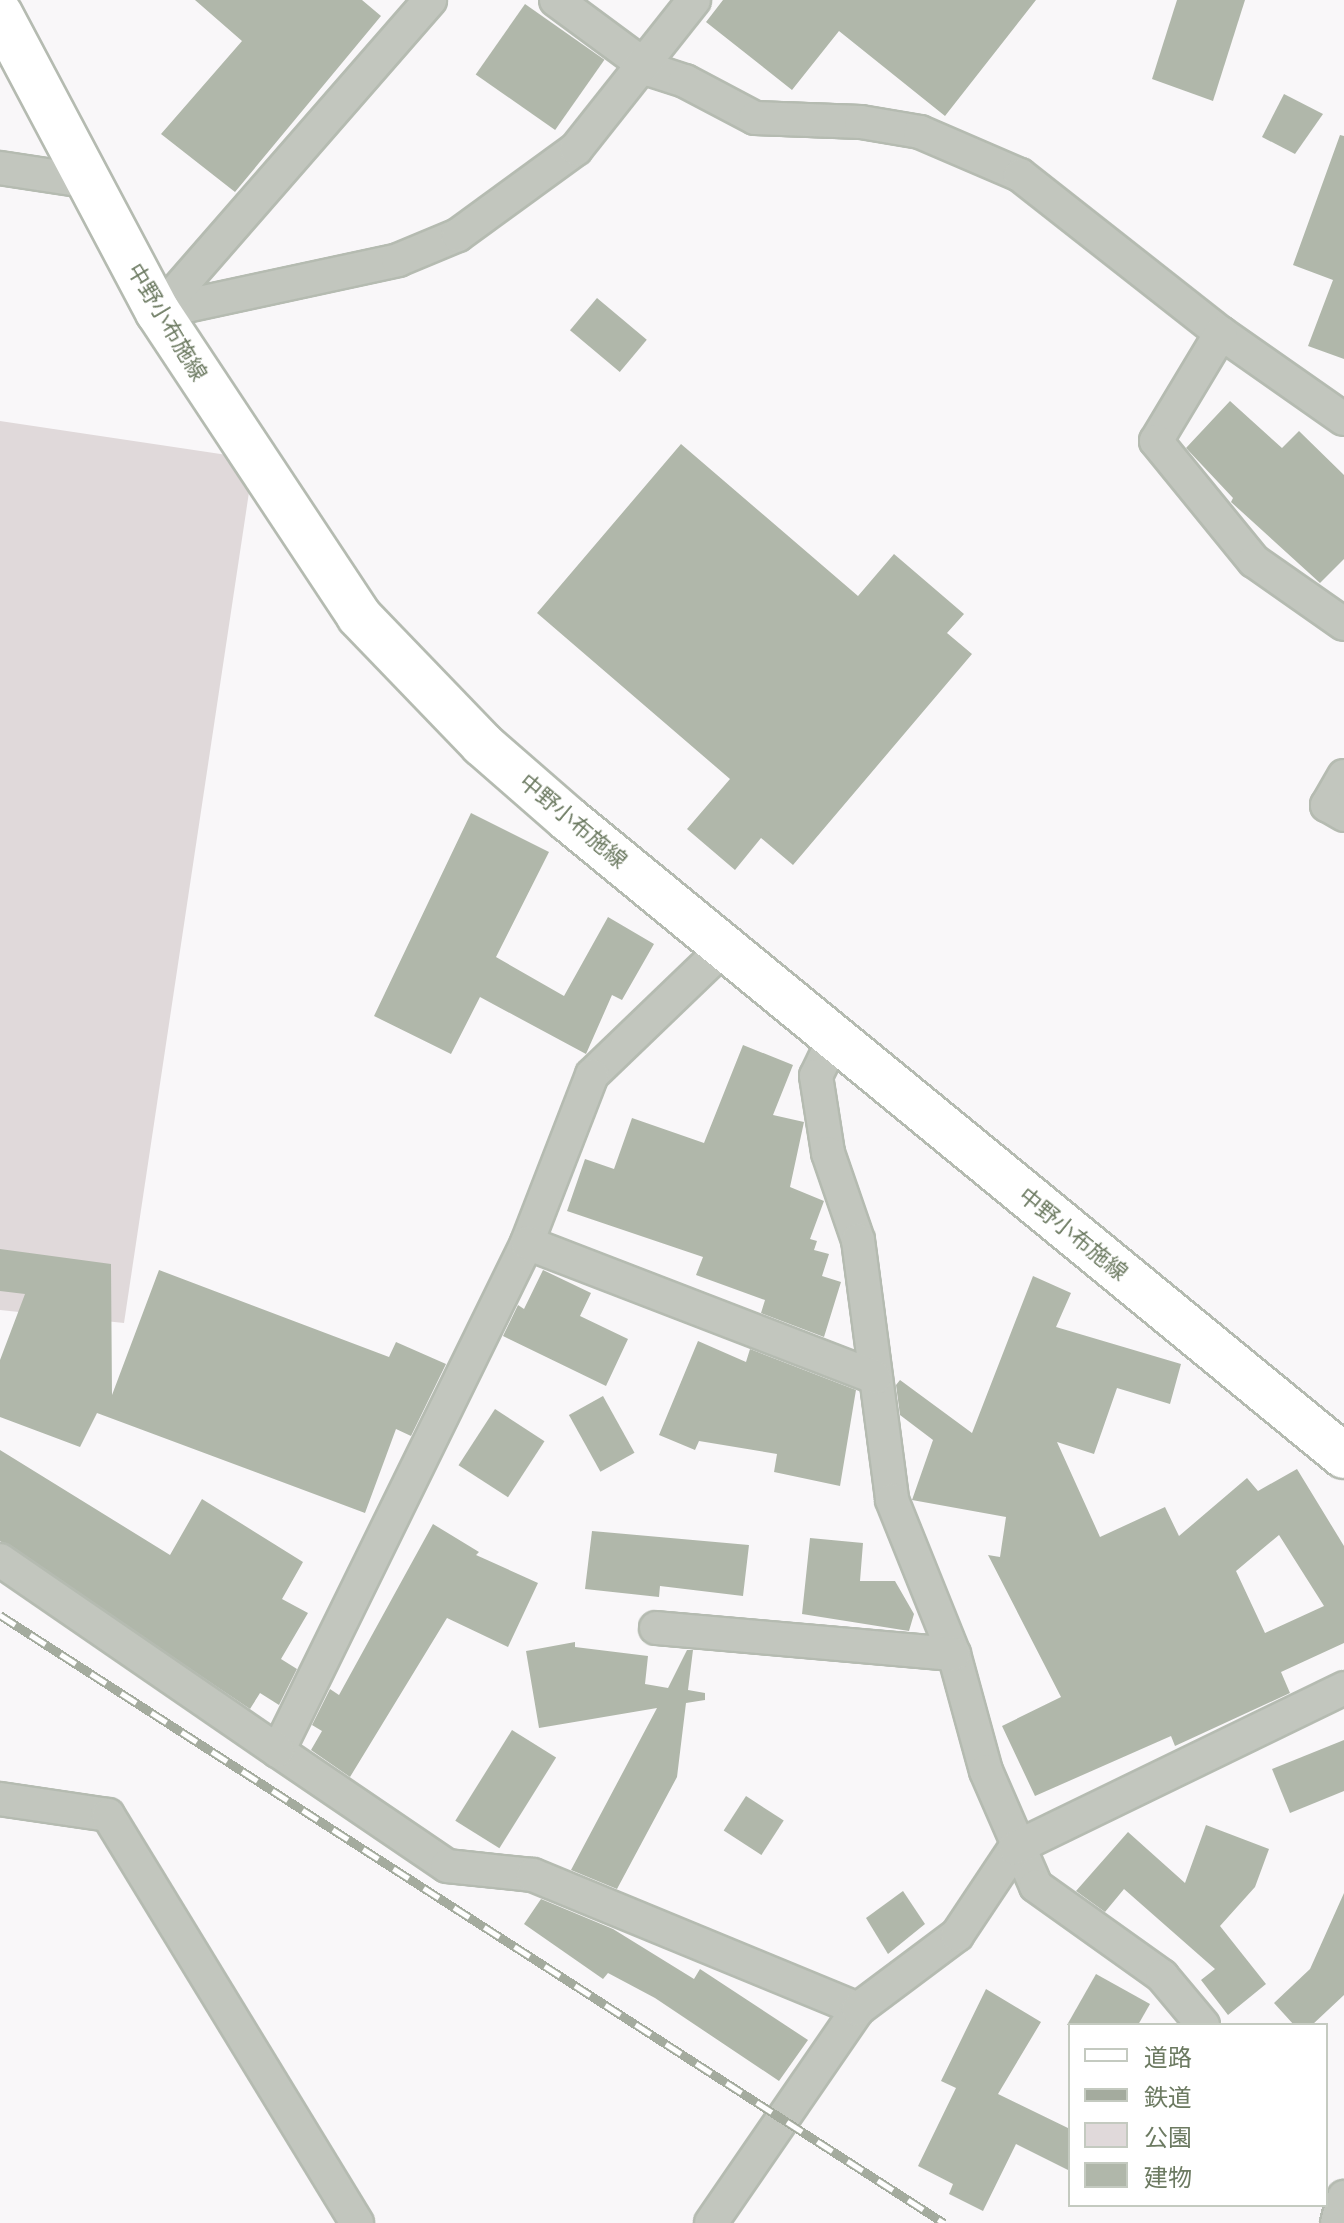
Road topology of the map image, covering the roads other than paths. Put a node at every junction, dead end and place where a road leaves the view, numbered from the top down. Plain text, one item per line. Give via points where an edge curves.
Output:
1 (430, 0) edge
2 (556, 0) edge
3 (694, 0) edge
4 (0, 14) edge
5 (645, 63) junction
6 (0, 168) edge
7 (85, 181) junction
8 (158, 312) junction
9 (1221, 333) junction
10 (1344, 419) edge
11 (1344, 624) edge
12 (1344, 776) edge
13 (1344, 815) edge
14 (726, 946) junction
15 (834, 1039) junction
16 (527, 1243) junction
17 (875, 1377) junction
18 (1344, 1456) edge
19 (0, 1560) edge
20 (656, 1628) dead end
21 (954, 1654) junction
22 (1344, 1688) edge
23 (278, 1751) junction
24 (0, 1799) edge
25 (1015, 1848) junction
26 (858, 2009) junction
27 (1201, 2023) edge
28 (357, 2223) edge
29 (711, 2223) edge

1 - 8 street
2 - 5 street
3 - 5 street
4 - 7 main road, 中野小布施線
5 - 8 street via 576,149 458,235 398,260
5 - 9 street via 755,118 861,122 920,132 1020,175
6 - 7 street
7 - 8 main road, 中野小布施線
8 - 14 main road, 中野小布施線 via 359,616 482,744
9 - 10 street
9 - 11 street via 1156,441 1254,561
12 - 13 street via 1327,805
14 - 15 main road, 中野小布施線
14 - 16 street via 592,1075
15 - 17 street via 816,1076 828,1153 858,1240
15 - 18 main road, 中野小布施線
16 - 17 street
16 - 23 street
17 - 21 street via 892,1500
19 - 23 street
20 - 21 street
21 - 25 street via 986,1771
22 - 25 street
23 - 26 street via 447,1866 533,1875
24 - 28 street via 108,1815
25 - 26 street via 957,1935
25 - 27 street via 1036,1886 1162,1976
26 - 29 street

